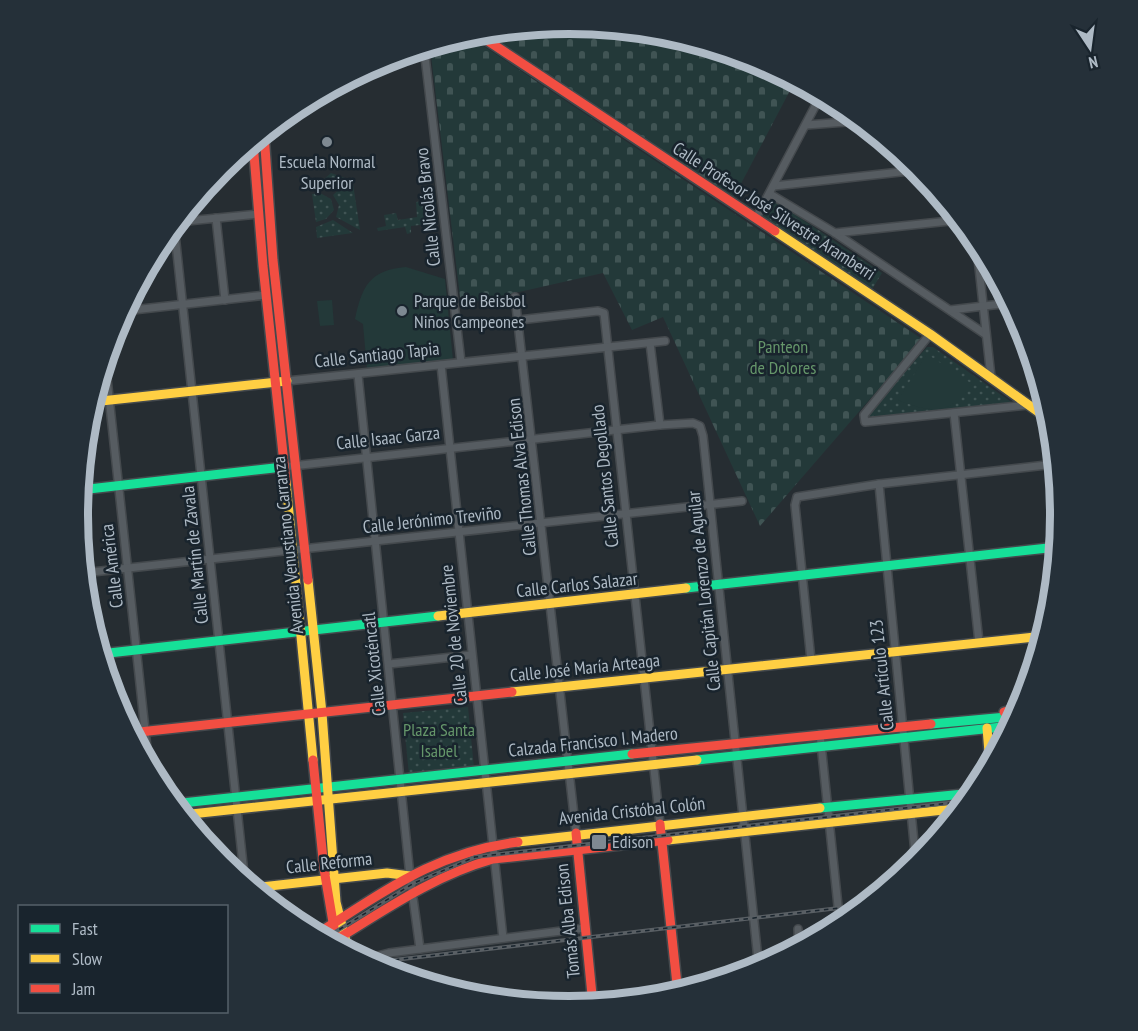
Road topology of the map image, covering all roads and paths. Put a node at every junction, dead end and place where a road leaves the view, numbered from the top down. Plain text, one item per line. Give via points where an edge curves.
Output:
1 (489, 42) edge
2 (425, 57) edge
3 (816, 103) edge
4 (845, 122) edge
5 (806, 125) junction
6 (265, 143) edge
7 (254, 153) edge
8 (905, 171) edge
9 (774, 186) junction
10 (770, 194) junction
11 (258, 214) junction
12 (216, 218) junction
13 (756, 218) junction
14 (949, 221) edge
15 (188, 222) edge
16 (835, 233) junction
17 (177, 237) edge
18 (978, 262) edge
19 (266, 295) junction
20 (515, 297) dead end
21 (225, 300) junction
22 (1000, 304) edge
23 (182, 305) junction
24 (982, 306) junction
25 (135, 310) edge
26 (950, 310) junction
27 (519, 320) junction
28 (930, 334) junction
29 (985, 334) junction
30 (665, 341) dead end
31 (650, 343) junction
32 (608, 347) junction
33 (524, 356) junction
34 (460, 362) junction
35 (441, 365) junction
36 (358, 375) junction
37 (991, 377) junction
38 (108, 380) edge
39 (287, 381) junction
40 (274, 383) junction
41 (192, 392) junction
42 (110, 400) junction
43 (102, 401) edge
44 (1037, 404) edge
45 (1029, 405) junction
46 (1039, 412) edge
47 (954, 413) junction
48 (660, 425) junction
49 (700, 426) joint
50 (617, 430) junction
51 (533, 440) junction
52 (450, 448) junction
53 (367, 457) junction
54 (296, 465) junction
55 (1047, 465) edge
56 (283, 466) junction
57 (960, 474) junction
58 (202, 475) junction
59 (879, 484) junction
60 (117, 486) junction
61 (89, 489) edge
62 (742, 501) dead end
63 (710, 505) junction
64 (626, 514) junction
65 (542, 524) junction
66 (459, 532) junction
67 (376, 541) junction
68 (1049, 547) edge
69 (305, 549) junction
70 (293, 550) junction
71 (969, 556) junction
72 (212, 558) junction
73 (887, 566) junction
74 (127, 569) junction
75 (91, 572) edge
76 (802, 577) junction
77 (718, 586) junction
78 (635, 596) junction
79 (551, 604) junction
80 (467, 613) junction
81 (385, 622) junction
82 (308, 631) junction
83 (1035, 637) edge
84 (219, 641) junction
85 (979, 642) junction
86 (136, 650) junction
87 (895, 652) junction
88 (108, 653) edge
89 (471, 656) junction
90 (812, 660) junction
91 (389, 664) junction
92 (727, 669) junction
93 (644, 679) junction
94 (560, 687) junction
95 (475, 696) junction
96 (394, 705) junction
97 (1008, 710) edge
98 (322, 713) junction
99 (311, 714) junction
100 (1005, 717) edge
101 (993, 718) junction
102 (228, 723) junction
103 (902, 725) junction
104 (1001, 727) edge
105 (987, 728) junction
106 (145, 731) junction
107 (140, 732) edge
108 (820, 734) junction
109 (903, 736) junction
110 (735, 743) junction
111 (147, 745) edge
112 (822, 745) junction
113 (989, 750) edge
114 (652, 752) junction
115 (736, 754) junction
116 (568, 761) junction
117 (653, 763) junction
118 (483, 770) junction
119 (570, 772) junction
120 (401, 779) junction
121 (485, 782) junction
122 (327, 787) junction
123 (317, 788) junction
124 (402, 791) junction
125 (962, 793) edge
126 (236, 797) junction
127 (911, 798) junction
128 (328, 799) junction
129 (318, 800) junction
130 (183, 803) edge
131 (828, 807) junction
132 (237, 809) junction
133 (950, 809) edge
134 (912, 813) junction
135 (192, 814) edge
136 (743, 815) junction
137 (830, 822) junction
138 (660, 824) junction
139 (745, 830) junction
140 (576, 833) junction
141 (662, 839) junction
142 (491, 844) junction
143 (578, 849) junction
144 (915, 850) edge
145 (493, 859) junction
146 (244, 869) edge
147 (410, 876) junction
148 (329, 879) junction
149 (263, 887) edge
150 (412, 891) junction
151 (839, 913) edge
152 (336, 922) junction
153 (585, 927) junction
154 (324, 929) edge
155 (798, 929) dead end
156 (345, 935) junction
157 (335, 936) edge
158 (503, 938) junction
159 (799, 938) edge
160 (340, 939) edge
161 (347, 942) edge
162 (420, 949) junction
163 (378, 957) edge
164 (758, 958) edge
165 (677, 984) edge
166 (592, 995) edge

1 - 13 main road, Calle Profesor José Silvestre Aramberri
2 - 34 street, Calle Nicolás Bravo
3 - 5 street
4 - 5 street
5 - 9 street
6 - 39 main road, Avenida Venustiano Carranza
7 - 11 main road, Avenida Venustiano Carranza
8 - 9 street
9 - 10 street
10 - 13 street
10 - 16 street
11 - 12 street
11 - 19 main road, Avenida Venustiano Carranza
12 - 15 street
12 - 21 street
13 - 28 main road, Calle Profesor José Silvestre Aramberri
14 - 16 street
16 - 26 street
17 - 23 street, Calle Martín de Zavala
18 - 24 street
19 - 21 street
19 - 40 main road, Avenida Venustiano Carranza
20 - 27 street, Calle Thomas Alva Edison
21 - 23 street
22 - 24 street
23 - 25 street
23 - 41 street, Calle Martín de Zavala
24 - 26 street
24 - 29 street
26 - 29 street
27 - 32 street, Calle Santos Degollado via 598,311 604,313
27 - 33 street, Calle Thomas Alva Edison
28 - 37 main road, Calle Profesor José Silvestre Aramberri
28 - 47 street via 863,419 868,423
29 - 37 street
30 - 31 street, Calle Santiago Tapia
31 - 32 street, Calle Santiago Tapia
31 - 48 street
32 - 33 street, Calle Santiago Tapia
32 - 50 street, Calle Santos Degollado
33 - 34 street, Calle Santiago Tapia
33 - 51 street, Calle Thomas Alva Edison
34 - 35 street, Calle Santiago Tapia
35 - 36 street, Calle Santiago Tapia
35 - 52 street, Calle 20 de Noviembre
36 - 39 street, Calle Santiago Tapia
36 - 53 street, Calle Xicoténcatl
37 - 45 main road, Calle Profesor José Silvestre Aramberri
38 - 42 street, Calle América
39 - 40 main road, Calle Santiago Tapia
39 - 54 main road, Avenida Venustiano Carranza
40 - 41 main road, Calle Santiago Tapia
40 - 56 main road, Avenida Venustiano Carranza
41 - 42 main road, Calle Santiago Tapia
41 - 58 street, Calle Martín de Zavala
42 - 43 main road, Calle Santiago Tapia
42 - 60 street, Calle América
44 - 45 street
45 - 46 main road, Calle Profesor José Silvestre Aramberri
45 - 47 street
47 - 57 street
48 - 49 street, Calle Isaac Garza
48 - 50 street, Calle Isaac Garza
49 - 63 street, Calle Capitán Lorenzo de Aguilar
50 - 51 street, Calle Isaac Garza
50 - 64 street, Calle Santos Degollado
51 - 52 street, Calle Isaac Garza
51 - 65 street, Calle Thomas Alva Edison
52 - 53 street, Calle Isaac Garza
52 - 66 street, Calle 20 de Noviembre
53 - 54 street, Calle Isaac Garza
53 - 67 street, Calle Xicoténcatl
54 - 56 street, Calle Isaac Garza
54 - 69 main road, Avenida Venustiano Carranza
55 - 57 street
56 - 58 main road, Calle Isaac Garza
56 - 70 main road, Avenida Venustiano Carranza
57 - 59 street
57 - 71 street
58 - 60 main road, Calle Isaac Garza
58 - 72 street, Calle Martín de Zavala
59 - 73 street, Calle Artículo 123
59 - 76 street via 801,495 795,500
60 - 61 main road, Calle Isaac Garza
60 - 74 street, Calle América
62 - 63 street, Calle Jerónimo Treviño
63 - 64 street, Calle Jerónimo Treviño
63 - 77 street, Calle Capitán Lorenzo de Aguilar
64 - 65 street, Calle Jerónimo Treviño
64 - 78 street, Calle Santos Degollado
65 - 66 street, Calle Jerónimo Treviño
65 - 79 street, Calle Thomas Alva Edison
66 - 67 street, Calle Jerónimo Treviño
66 - 80 street, Calle 20 de Noviembre
67 - 69 street, Calle Jerónimo Treviño
67 - 81 street, Calle Xicoténcatl
68 - 71 main road, Calle Carlos Salazar
69 - 70 street, Calle Jerónimo Treviño
69 - 82 main road, Avenida Venustiano Carranza
70 - 72 street, Calle Jerónimo Treviño
70 - 82 main road, Avenida Venustiano Carranza
71 - 73 main road, Calle Carlos Salazar
71 - 85 street
72 - 74 street, Calle Jerónimo Treviño
72 - 84 street, Calle Martín de Zavala
73 - 76 main road, Calle Carlos Salazar
73 - 87 street, Calle Artículo 123
74 - 75 street, Calle Jerónimo Treviño
74 - 86 street, Calle América
76 - 77 main road, Calle Carlos Salazar
76 - 90 street
77 - 78 main road, Calle Carlos Salazar
77 - 92 street, Calle Capitán Lorenzo de Aguilar
78 - 79 main road, Calle Carlos Salazar
78 - 93 street, Calle Santos Degollado
79 - 80 main road, Calle Carlos Salazar
79 - 94 street, Calle Thomas Alva Edison
80 - 81 main road, Calle Carlos Salazar
80 - 89 street, Calle 20 de Noviembre
81 - 82 main road, Calle Carlos Salazar
81 - 91 street, Calle Xicoténcatl
82 - 84 main road, Calle Carlos Salazar
82 - 98 main road, Avenida Venustiano Carranza
82 - 99 main road, Avenida Venustiano Carranza
83 - 85 main road, Calle José María Arteaga
84 - 86 main road, Calle Carlos Salazar
84 - 102 street, Calle Martín de Zavala
85 - 87 main road, Calle José María Arteaga
86 - 88 main road, Calle Carlos Salazar
86 - 106 street, Calle América
87 - 90 main road, Calle José María Arteaga
87 - 103 street, Calle Artículo 123
89 - 91 street
89 - 95 street, Calle 20 de Noviembre
90 - 92 main road, Calle José María Arteaga
91 - 96 street, Calle Xicoténcatl
92 - 93 main road, Calle José María Arteaga
92 - 110 street, Calle Capitán Lorenzo de Aguilar
93 - 94 main road, Calle José María Arteaga
93 - 114 street, Calle Santos Degollado
94 - 95 main road, Calle José María Arteaga
94 - 116 street, Calle Thomas Alva Edison
95 - 96 main road, Calle José María Arteaga
95 - 118 street, Calle 20 de Noviembre
96 - 98 main road, Calle José María Arteaga
96 - 120 street, Calle Xicoténcatl
97 - 101 main road
98 - 99 main road, Calle José María Arteaga
98 - 122 main road, Avenida Venustiano Carranza
99 - 102 main road, Calle José María Arteaga
99 - 123 main road, Avenida Venustiano Carranza
100 - 101 main road, Calzada Francisco I. Madero
101 - 103 main road, Calzada Francisco I. Madero
102 - 106 main road, Calle José María Arteaga
102 - 126 street, Calle Martín de Zavala
103 - 108 main road, Calzada Francisco I. Madero
103 - 109 street, Calle Artículo 123
104 - 105 main road, Calzada Francisco I. Madero
105 - 109 main road, Calzada Francisco I. Madero
105 - 113 main road
106 - 107 main road, Calle José María Arteaga
106 - 111 street, Calle América
108 - 110 main road, Calzada Francisco I. Madero
108 - 112 street
109 - 112 main road, Calzada Francisco I. Madero
109 - 127 street, Calle Artículo 123
110 - 114 main road, Calzada Francisco I. Madero
110 - 115 street, Calle Capitán Lorenzo de Aguilar
112 - 115 main road, Calzada Francisco I. Madero
112 - 131 street
114 - 116 main road, Calzada Francisco I. Madero
114 - 117 street, Calle Santos Degollado
115 - 117 main road, Calzada Francisco I. Madero
115 - 136 street
116 - 118 main road, Calzada Francisco I. Madero
116 - 119 street, Calle Thomas Alva Edison
117 - 119 main road, Calzada Francisco I. Madero
117 - 138 street, Calle Santos Degollado
118 - 120 main road, Calzada Francisco I. Madero
118 - 121 street, Calle 20 de Noviembre
119 - 121 main road, Calzada Francisco I. Madero
119 - 140 street, Calle Thomas Alva Edison
120 - 122 main road, Calzada Francisco I. Madero
120 - 124 street, Calle Xicoténcatl
121 - 124 main road, Calzada Francisco I. Madero
121 - 142 street, Calle 20 de Noviembre
122 - 123 main road, Calzada Francisco I. Madero
122 - 128 main road, Avenida Venustiano Carranza
123 - 126 main road, Calzada Francisco I. Madero
123 - 129 main road, Avenida Venustiano Carranza
124 - 128 main road, Calzada Francisco I. Madero
124 - 147 street, Calle Xicoténcatl
125 - 127 main road, Avenida Cristóbal Colón
126 - 130 main road, Calzada Francisco I. Madero
126 - 132 street, Calle Martín de Zavala
127 - 131 main road, Avenida Cristóbal Colón
127 - 134 street, Calle Artículo 123
128 - 129 main road, Calzada Francisco I. Madero
128 - 148 main road, Avenida Venustiano Carranza
129 - 132 main road, Calzada Francisco I. Madero
129 - 148 main road, Avenida Venustiano Carranza
131 - 136 main road, Avenida Cristóbal Colón
131 - 137 street
132 - 135 main road, Calzada Francisco I. Madero
132 - 146 street, Calle Martín de Zavala
133 - 134 main road, Avenida Cristóbal Colón
134 - 137 main road, Avenida Cristóbal Colón
134 - 144 street, Calle Artículo 123
136 - 138 main road, Avenida Cristóbal Colón
136 - 139 street
137 - 139 main road, Avenida Cristóbal Colón
137 - 151 street
138 - 140 main road, Avenida Cristóbal Colón
138 - 141 main road, Calle Santos Degollado
139 - 141 main road, Avenida Cristóbal Colón
139 - 164 street
140 - 142 main road, Avenida Cristóbal Colón
140 - 143 main road, Tomás Alba Edison
141 - 143 main road, Avenida Cristóbal Colón
141 - 165 main road, Calle Santos Degollado
142 - 145 street, Calle 20 de Noviembre
142 - 147 main road, Avenida Cristóbal Colón via 447,858
143 - 145 main road, Avenida Cristóbal Colón
143 - 153 main road, Tomás Alba Edison
145 - 150 main road, Avenida Cristóbal Colón via 454,870
145 - 158 street, Calle 20 de Noviembre
147 - 148 main road, Calle Reforma via 387,873
147 - 150 street, Calle Xicoténcatl
147 - 152 main road, Avenida Cristóbal Colón
148 - 149 main road, Calle Reforma
148 - 152 main road, Avenida Venustiano Carranza
150 - 156 main road, Avenida Cristóbal Colón
150 - 162 street, Calle Xicoténcatl
152 - 154 main road, Avenida Cristóbal Colón
152 - 156 main road, Avenida Venustiano Carranza
152 - 157 main road, Avenida Venustiano Carranza
153 - 158 street
153 - 166 main road, Tomás Alba Edison
155 - 159 street
156 - 160 main road, Avenida Cristóbal Colón
156 - 161 main road, Avenida Venustiano Carranza
158 - 162 street
162 - 163 street

